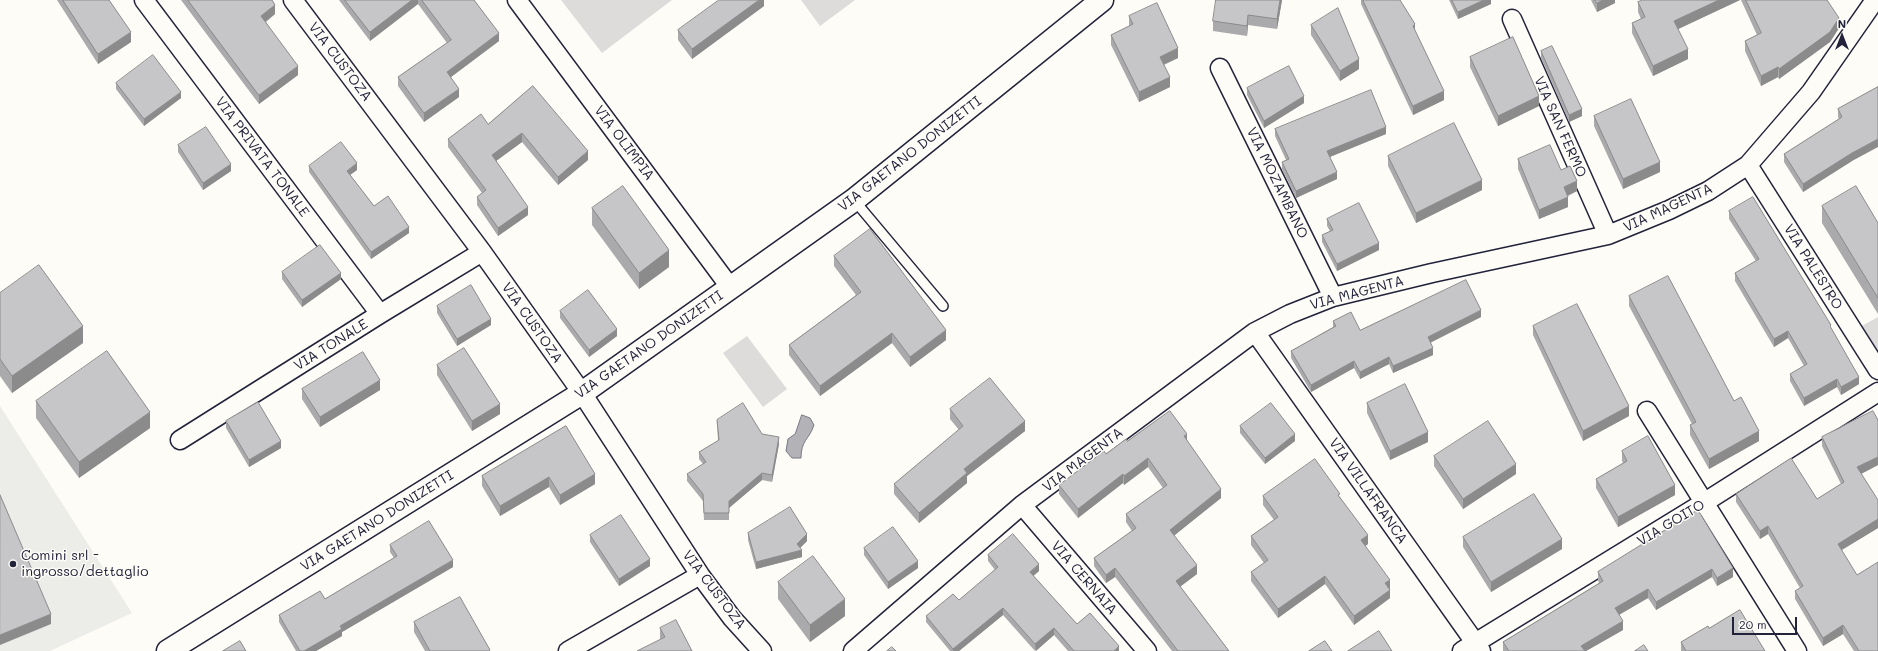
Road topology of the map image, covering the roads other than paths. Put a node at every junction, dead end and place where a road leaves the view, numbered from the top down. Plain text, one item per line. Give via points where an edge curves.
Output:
1 (144, 0) edge
2 (293, 0) edge
3 (517, 0) edge
4 (1102, 0) edge
5 (1875, 0) edge
6 (1512, 20) dead end
7 (1220, 68) dead end
8 (1748, 165) junction
9 (854, 200) junction
10 (1608, 235) junction
11 (482, 252) junction
12 (730, 287) junction
13 (1333, 297) junction
14 (943, 306) dead end
15 (380, 314) junction
16 (1255, 332) junction
17 (1878, 370) edge
18 (1878, 392) edge
19 (582, 393) junction
20 (1647, 411) dead end
21 (180, 440) dead end
22 (1705, 502) junction
23 (1022, 505) junction
24 (700, 575) junction
25 (1473, 648) edge
26 (168, 651) edge
27 (568, 651) edge
28 (762, 651) edge
29 (853, 651) edge
30 (1147, 651) edge
31 (1797, 651) edge

1 - 15 street, VIA PRIVATA TONALE
2 - 11 street, VIA CUSTOZA
3 - 12 street, VIA OLIMPIA
4 - 9 street, VIA GAETANO DONIZETTI
5 - 8 street, VIA MAGENTA via 1811,92
6 - 10 street, VIA SAN FERMO
7 - 13 street, VIA MOZAMBANO
8 - 10 street, VIA MAGENTA via 1708,191
8 - 17 street, VIA PALESTRO
9 - 12 street, VIA GAETANO DONIZETTI
9 - 14 lane
10 - 13 street, VIA MAGENTA
11 - 15 street, VIA TONALE
11 - 19 street, VIA CUSTOZA
12 - 19 street, VIA GAETANO DONIZETTI
13 - 16 street, VIA MAGENTA via 1290,314
15 - 21 street, VIA TONALE
16 - 23 street, VIA MAGENTA
16 - 25 street, VIA VILLAFRANCA
18 - 22 street, VIA GOITO
19 - 24 street, VIA CUSTOZA
19 - 26 street, VIA GAETANO DONIZETTI
20 - 22 street
22 - 25 street, VIA GOITO
22 - 31 street
23 - 29 street, VIA MAGENTA
23 - 30 street, VIA CERNAIA
24 - 27 street
24 - 28 street, VIA CUSTOZA via 732,618

